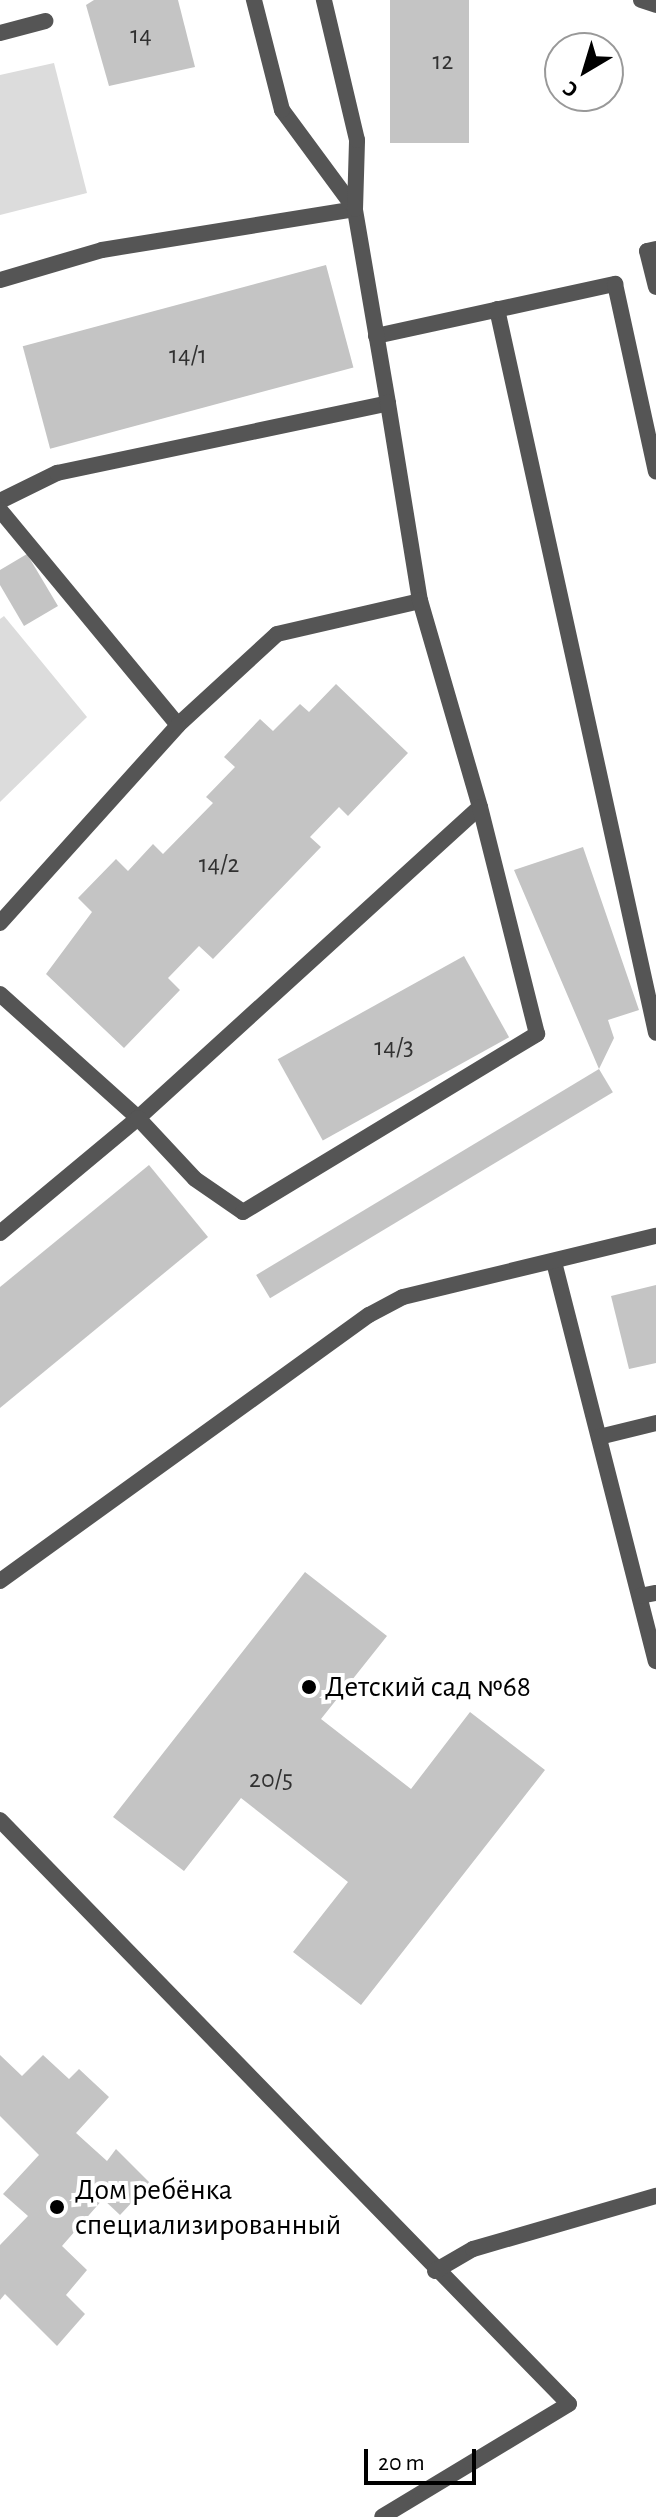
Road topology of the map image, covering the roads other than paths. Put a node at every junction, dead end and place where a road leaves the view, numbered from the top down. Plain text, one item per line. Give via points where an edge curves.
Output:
1 (254, 0) edge
2 (324, 0) edge
3 (641, 0) edge
4 (656, 5) edge
5 (45, 21) dead end
6 (0, 33) edge
7 (355, 209) junction
8 (656, 249) edge
9 (0, 280) edge
10 (656, 287) edge
11 (497, 309) junction
12 (376, 336) junction
13 (388, 403) junction
14 (656, 472) edge
15 (0, 501) edge
16 (0, 510) edge
17 (420, 601) junction
18 (178, 725) junction
19 (480, 807) junction
20 (0, 923) edge
21 (0, 994) edge
22 (656, 1033) edge
23 (138, 1118) junction
24 (0, 1233) edge
25 (656, 1236) edge
26 (554, 1262) junction
27 (656, 1423) edge
28 (599, 1437) junction
29 (0, 1581) edge
30 (648, 1594) edge
31 (656, 1661) edge
32 (0, 1820) edge
33 (656, 2196) edge
34 (435, 2271) junction
35 (382, 2517) edge

1 - 7 lane via 282,110
2 - 7 lane via 357,140
3 - 4 lane
5 - 6 lane
7 - 9 lane via 102,250
7 - 12 lane
8 - 10 lane via 647,251
11 - 12 lane
11 - 14 lane via 615,284
11 - 22 lane
12 - 13 lane
13 - 15 lane via 57,473
13 - 17 lane
16 - 18 lane
17 - 18 lane via 277,634
17 - 19 lane
18 - 20 lane
19 - 23 lane
19 - 23 lane via 537,1034 243,1212 195,1179
21 - 23 lane
23 - 24 lane
25 - 26 lane
26 - 28 lane
26 - 29 lane via 403,1297 369,1315
27 - 28 lane
28 - 30 lane
30 - 31 lane
32 - 34 lane
33 - 34 lane via 473,2249
34 - 35 lane via 569,2404

